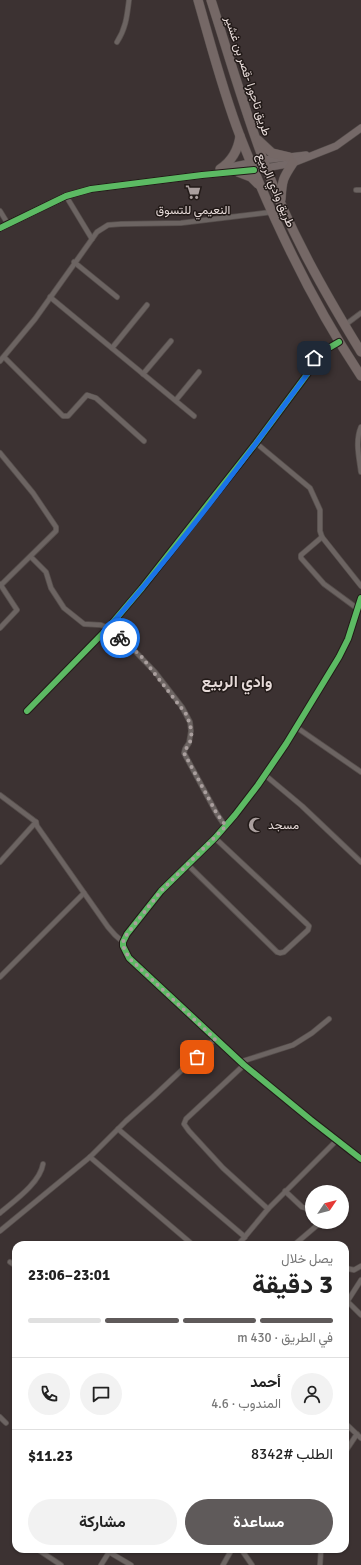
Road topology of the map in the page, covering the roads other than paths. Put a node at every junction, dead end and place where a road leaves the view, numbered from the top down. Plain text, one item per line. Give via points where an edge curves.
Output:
1 (129, 0) edge
2 (198, 0) edge
3 (211, 0) edge
4 (117, 42) dead end
5 (361, 128) edge
6 (240, 135) junction
7 (255, 136) junction
8 (291, 160) junction
9 (265, 164) junction
10 (253, 166) junction
11 (220, 169) junction
12 (238, 172) junction
13 (202, 175) junction
14 (262, 190) junction
15 (66, 196) junction
16 (281, 202) junction
17 (0, 211) edge
18 (272, 212) junction
19 (8, 224) junction
20 (0, 228) edge
21 (92, 238) junction
22 (74, 262) junction
23 (117, 297) dead end
24 (50, 298) junction
25 (147, 304) dead end
26 (361, 313) edge
27 (345, 325) junction
28 (171, 341) dead end
29 (339, 342) junction
30 (112, 348) junction
31 (361, 352) edge
32 (4, 357) junction
33 (0, 362) edge
34 (199, 372) dead end
35 (144, 374) junction
36 (361, 376) edge
37 (176, 400) junction
38 (194, 416) dead end
39 (361, 427) edge
40 (144, 442) dead end
41 (256, 443) junction
42 (0, 453) edge
43 (361, 472) edge
44 (322, 538) junction
45 (31, 557) junction
46 (0, 585) edge
47 (361, 586) edge
48 (361, 598) edge
49 (358, 609) junction
50 (0, 628) edge
51 (108, 628) junction
52 (27, 711) dead end
53 (296, 727) junction
54 (361, 772) edge
55 (265, 775) junction
56 (0, 795) edge
57 (36, 822) junction
58 (226, 826) junction
59 (215, 838) junction
60 (0, 862) edge
61 (361, 862) edge
62 (188, 864) junction
63 (84, 893) junction
64 (123, 942) junction
65 (0, 977) edge
66 (329, 1018) dead end
67 (215, 1039) junction
68 (240, 1062) junction
69 (244, 1065) junction
70 (118, 1129) junction
71 (336, 1141) junction
72 (90, 1156) junction
73 (361, 1159) edge
74 (43, 1164) dead end
75 (285, 1191) junction
76 (305, 1208) edge
77 (268, 1209) junction
78 (0, 1213) edge
79 (313, 1229) edge
80 (0, 1231) edge
81 (245, 1238) junction
82 (188, 1241) edge
83 (242, 1241) edge
84 (299, 1241) edge
85 (361, 1266) edge
86 (349, 1269) edge
87 (361, 1280) edge
88 (349, 1298) edge
89 (349, 1305) edge
90 (361, 1315) edge
91 (0, 1417) edge
92 (6, 1423) dead end
93 (349, 1427) edge
94 (359, 1436) edge
95 (349, 1447) edge
96 (43, 1553) edge
97 (108, 1553) edge
98 (114, 1553) edge
99 (230, 1553) edge
100 (244, 1553) edge
101 (321, 1553) edge
102 (61, 1565) edge
103 (102, 1565) edge
104 (131, 1565) edge
105 (223, 1565) edge
106 (252, 1565) edge
107 (320, 1565) edge

1 - 4 street via 124,32
2 - 6 highway, طريق وادي الربيع
3 - 7 highway, طريق تاجورا -قصر بن غشير
5 - 8 main road via 336,146 314,156
6 - 10 highway, طريق وادي الربيع
6 - 11 highway via 232,158
7 - 8 highway via 272,153
7 - 9 highway, طريق تاجورا -قصر بن غشير
8 - 9 main road
8 - 16 highway via 282,181
9 - 10 main road
9 - 16 highway, طريق تاجورا -قصر بن غشير
10 - 11 main road
10 - 12 main road
10 - 14 highway, طريق وادي الربيع
11 - 13 main road
12 - 13 main road
12 - 14 highway via 251,177
13 - 15 main road via 103,187
14 - 18 highway, طريق وادي الربيع
15 - 19 main road
15 - 21 street
16 - 27 highway, طريق تاجورا -قصر بن غشير via 312,267
17 - 19 street
18 - 21 street via 181,223 115,224 97,232
18 - 29 highway, طريق وادي الربيع via 307,287
19 - 20 main road
21 - 22 street
22 - 23 street
22 - 24 street
24 - 30 street
24 - 32 street
25 - 30 street
26 - 27 street
27 - 31 highway, طريق تاجورا -قصر بن غشير
28 - 35 street
29 - 36 highway, طريق وادي الربيع
29 - 41 street via 312,360 308,373
30 - 35 street
32 - 33 street
32 - 40 street via 63,416 68,416 87,395 90,395
34 - 37 street
35 - 37 street
37 - 38 street
39 - 43 street via 358,434
41 - 44 street via 310,488 320,510
41 - 51 street
42 - 45 street via 33,493 56,528 55,534
44 - 47 street
44 - 49 street via 300,558 324,584
45 - 46 street
45 - 51 street via 46,572 51,588 64,608 84,624
46 - 50 street via 17,610
48 - 49 street
49 - 53 street via 339,657
51 - 52 street
51 - 58 street via 141,656 182,707 190,722 191,731 184,753
53 - 54 street
53 - 55 street
55 - 58 street
55 - 61 street
56 - 57 street
57 - 60 street
57 - 63 street
58 - 59 street
59 - 62 street
59 - 62 street via 307,924 308,930 284,952 277,952
62 - 64 street via 153,900
63 - 64 street via 115,936
63 - 65 street
64 - 67 street via 129,958
66 - 68 street via 293,1045
67 - 68 street
67 - 70 street
68 - 69 street
69 - 71 street
69 - 77 street via 186,1119 184,1124 223,1168
70 - 72 street
70 - 81 street
71 - 73 street
71 - 75 street
72 - 80 street
72 - 82 street
74 - 78 street via 37,1178
75 - 76 street
75 - 77 street
77 - 81 street
79 - 84 street
81 - 83 street
85 - 86 street via 354,1270
87 - 88 street
89 - 90 street
91 - 92 street
93 - 94 street
94 - 95 street
96 - 102 street
97 - 103 street
98 - 104 street
99 - 105 street
100 - 106 street
101 - 107 street

